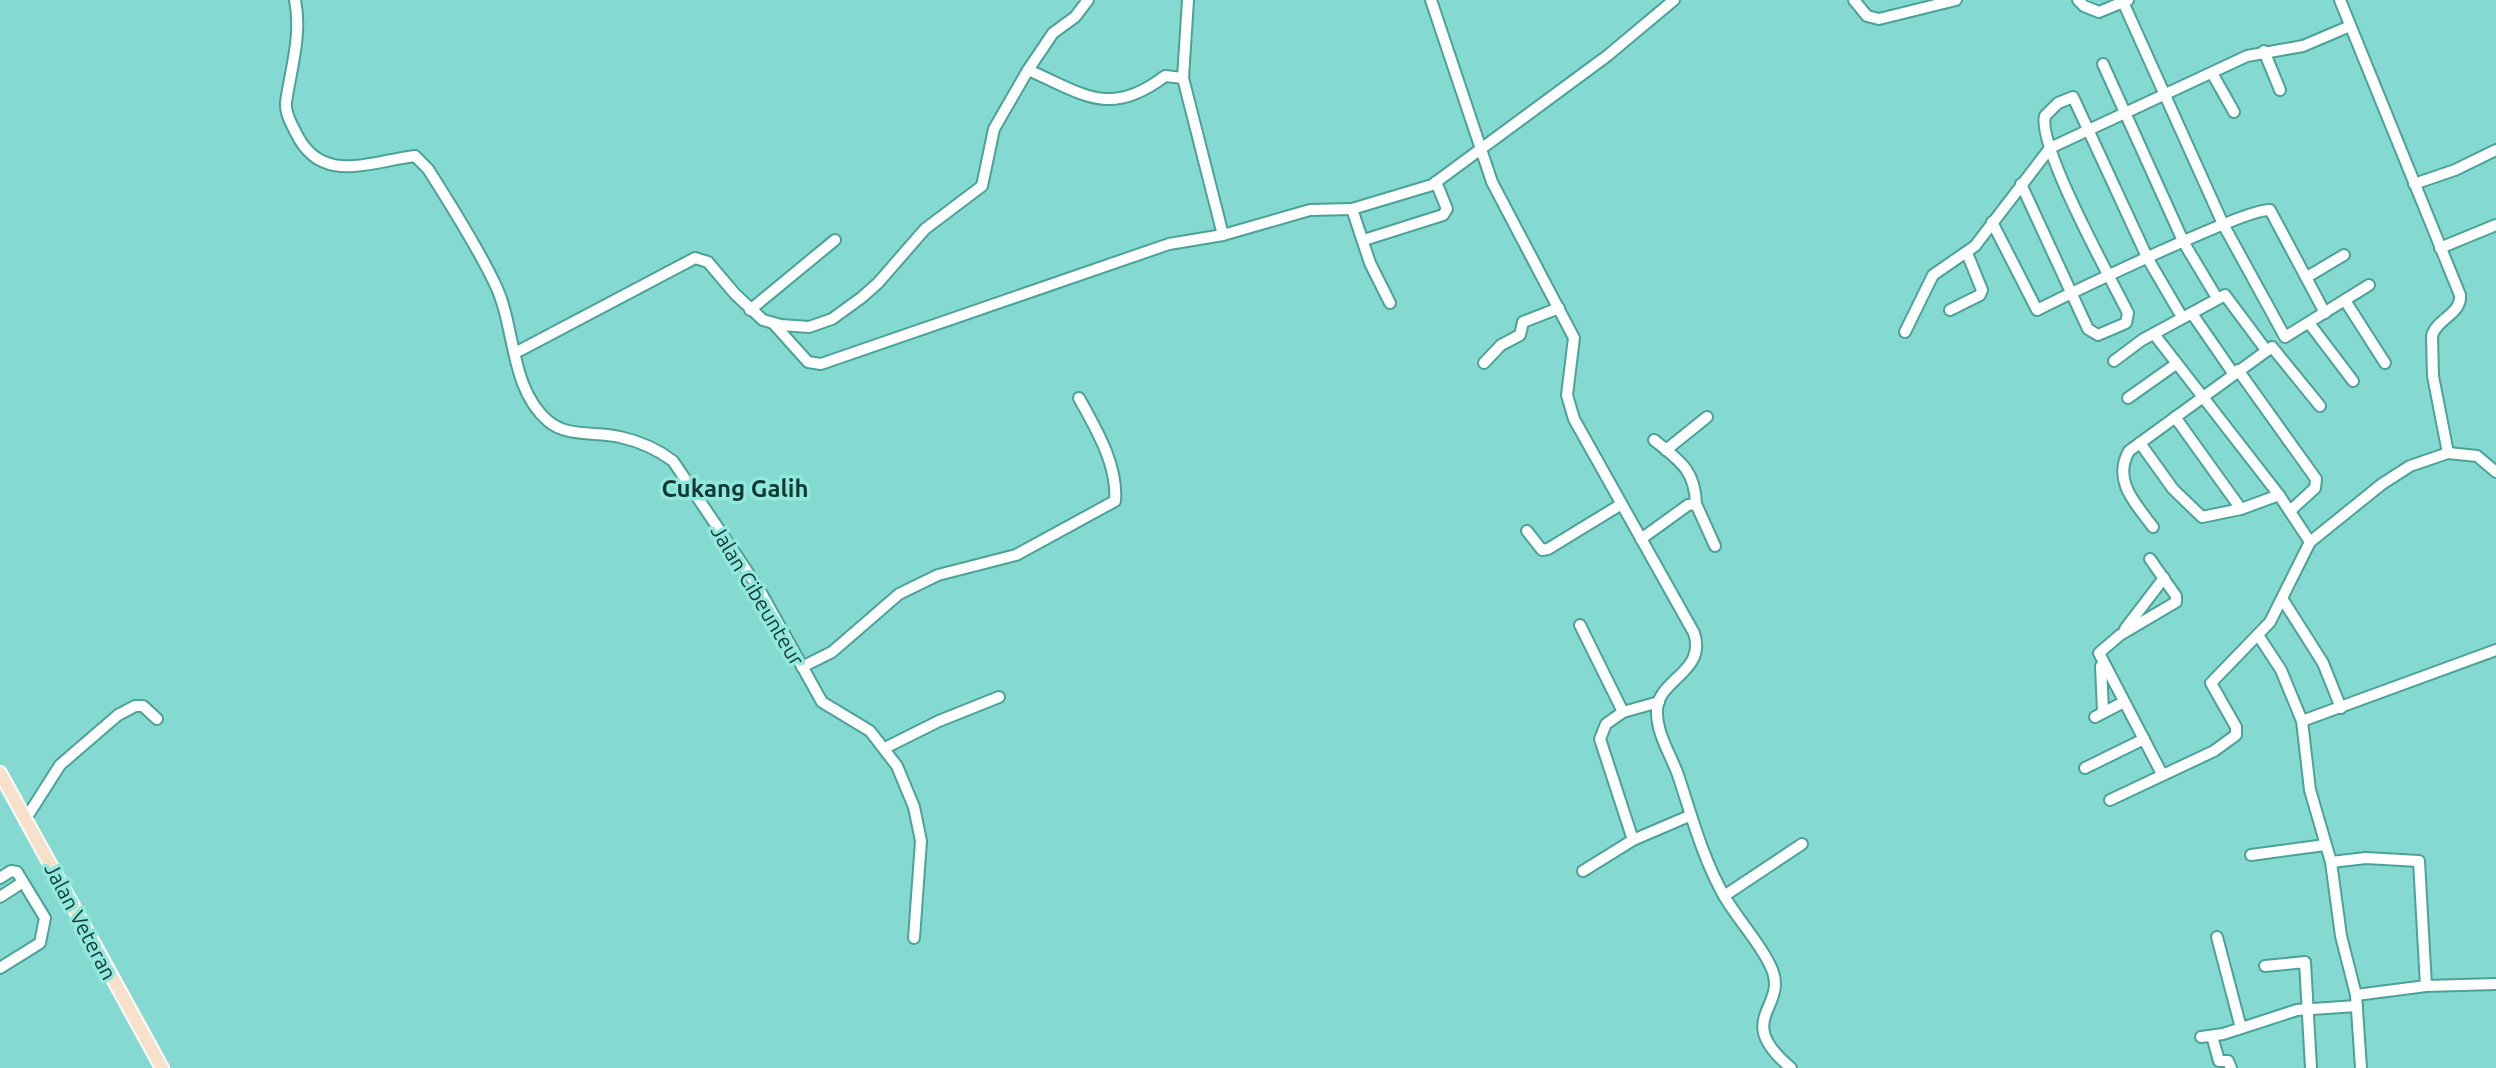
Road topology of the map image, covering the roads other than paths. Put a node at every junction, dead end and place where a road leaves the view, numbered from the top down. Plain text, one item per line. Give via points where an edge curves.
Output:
1 (295, 0) edge
2 (1088, 0) edge
3 (1188, 0) edge
4 (1432, 0) edge
5 (1674, 0) edge
6 (1854, 0) edge
7 (1956, 0) edge
8 (2078, 0) edge
9 (2340, 0) edge
10 (2125, 1) edge
11 (2350, 26) junction
12 (2264, 51) junction
13 (2103, 64) dead end
14 (1028, 70) junction
15 (2212, 73) junction
16 (1183, 78) junction
17 (2280, 90) dead end
18 (2163, 94) junction
19 (2234, 112) dead end
20 (2124, 113) junction
21 (2090, 129) junction
22 (1479, 148) junction
23 (2050, 148) junction
24 (2496, 150) edge
25 (1436, 182) junction
26 (2021, 184) junction
27 (2414, 184) junction
28 (1352, 209) junction
29 (1992, 222) junction
30 (2223, 224) junction
31 (2496, 225) edge
32 (1223, 235) junction
33 (835, 240) dead end
34 (1364, 240) junction
35 (2184, 243) junction
36 (2440, 248) junction
37 (1967, 253) junction
38 (2344, 255) dead end
39 (2148, 259) junction
40 (2110, 277) junction
41 (2307, 277) junction
42 (2369, 285) dead end
43 (2214, 293) dead end
44 (2073, 294) junction
45 (2346, 302) junction
46 (1390, 303) dead end
47 (1559, 308) junction
48 (751, 310) junction
49 (1950, 310) dead end
50 (2179, 312) dead end
51 (2325, 313) junction
52 (2193, 315) junction
53 (773, 323) junction
54 (2308, 323) junction
55 (1905, 332) dead end
56 (2154, 334) junction
57 (2266, 350) junction
58 (515, 353) junction
59 (2114, 360) dead end
60 (1484, 363) dead end
61 (2385, 363) dead end
62 (2176, 364) junction
63 (2235, 372) junction
64 (2353, 381) dead end
65 (2201, 396) junction
66 (1079, 398) dead end
67 (2128, 398) dead end
68 (2320, 406) dead end
69 (1707, 417) dead end
70 (2175, 417) junction
71 (1654, 440) dead end
72 (2140, 443) junction
73 (1667, 450) junction
74 (2448, 453) junction
75 (2496, 472) edge
76 (2279, 495) junction
77 (1696, 504) junction
78 (1620, 505) junction
79 (2241, 509) junction
80 (2290, 511) junction
81 (2153, 527) dead end
82 (1527, 531) dead end
83 (1641, 539) junction
84 (2310, 542) junction
85 (1715, 545) dead end
86 (2150, 559) dead end
87 (2164, 578) junction
88 (2283, 600) junction
89 (1580, 625) dead end
90 (2120, 635) junction
91 (2258, 635) junction
92 (2496, 650) edge
93 (2101, 661) junction
94 (802, 667) junction
95 (999, 697) dead end
96 (1659, 702) junction
97 (2124, 702) junction
98 (2341, 708) junction
99 (1623, 712) junction
100 (157, 719) dead end
101 (2302, 721) junction
102 (2144, 739) junction
103 (885, 748) junction
104 (2085, 768) dead end
105 (0, 773) edge
106 (2162, 774) junction
107 (2110, 800) dead end
108 (1689, 816) junction
109 (26, 820) junction
110 (1633, 840) junction
111 (1802, 844) dead end
112 (2325, 845) junction
113 (2251, 855) dead end
114 (2331, 862) junction
115 (1583, 871) dead end
116 (0, 878) edge
117 (23, 882) junction
118 (1, 893) edge
119 (1724, 896) junction
120 (2217, 937) dead end
121 (914, 938) dead end
122 (2265, 966) dead end
123 (0, 968) edge
124 (2496, 984) edge
125 (2426, 986) junction
126 (2357, 1000) junction
127 (2307, 1009) junction
128 (2241, 1028) junction
129 (162, 1068) edge
130 (1791, 1068) edge
131 (2231, 1068) edge
132 (2311, 1068) edge
133 (2361, 1068) edge

1 - 58 street, Jalan Cibeunteur via 296,46 286,106 300,142 312,158 327,164 362,165 415,156 428,169 496,286
2 - 14 street via 1054,33
3 - 16 street
4 - 22 street
5 - 22 street via 1607,56
6 - 7 street via 1867,16 1879,19
8 - 10 street via 2099,12
9 - 11 street
10 - 18 street
11 - 12 street via 2303,46
11 - 27 street
12 - 15 street
12 - 17 street
13 - 20 street
14 - 16 street via 1060,88 1098,99 1153,87 1165,76
14 - 53 street via 994,129 982,186 925,229 878,284 832,320 809,327
15 - 18 street
15 - 19 street
16 - 32 street
18 - 20 street
18 - 30 street
20 - 21 street
20 - 35 street
21 - 23 street
21 - 23 street via 2078,101 2068,98 2045,116
21 - 39 street
22 - 25 street
22 - 47 street via 1526,252
23 - 26 street
23 - 40 street
24 - 27 street
25 - 28 street via 1392,200
25 - 34 street via 1447,209 1443,215
26 - 29 street
26 - 44 street
27 - 36 street
28 - 32 street via 1310,210
28 - 34 street
29 - 37 street
29 - 44 street via 2037,310
30 - 35 street
30 - 41 street via 2270,210
30 - 54 street via 2285,337
31 - 36 street
32 - 53 street via 1169,244 821,365 808,362
33 - 48 street
34 - 46 street
35 - 39 street
35 - 43 street
36 - 74 street via 2461,300 2432,336 2433,376
37 - 49 street via 1982,290
37 - 55 street via 1933,275
38 - 41 street
39 - 40 street
39 - 50 street
40 - 44 street
40 - 44 street via 2128,313 2126,323 2092,334
41 - 51 street
42 - 45 street
45 - 51 street
45 - 61 street
47 - 60 street via 1523,322 1520,335 1501,345
47 - 78 street via 1575,345 1569,405
48 - 53 street
48 - 58 street via 708,262 695,258
51 - 54 street
52 - 56 street
52 - 57 street via 2225,295
52 - 63 street
54 - 64 street
56 - 59 street
56 - 62 street
57 - 63 street
57 - 68 street via 2272,347
58 - 94 street, Jalan Cibeunteur via 523,385 549,422 576,432 618,436 673,461 752,579
62 - 65 street
62 - 67 street
63 - 65 street
63 - 80 street via 2316,479 2315,488
65 - 70 street
65 - 76 street
66 - 94 street via 1117,481 1115,501 1017,555 938,575 899,594 832,652
69 - 73 street
70 - 72 street
70 - 79 street
71 - 73 street
72 - 79 street via 2173,489 2202,517
72 - 81 street via 2123,462 2123,482
73 - 77 street via 1694,482
74 - 75 street via 2477,456
74 - 84 street via 2410,466 2382,484
76 - 79 street
76 - 80 street
77 - 83 street
77 - 85 street
78 - 82 street via 1548,549 1542,550
78 - 83 street
80 - 84 street
83 - 96 street via 1696,639 1694,658
84 - 88 street
86 - 87 street
87 - 90 street
87 - 90 street via 2176,602
88 - 91 street
88 - 98 street via 2323,663
89 - 99 street
90 - 93 street via 2099,652
91 - 101 street via 2281,670
91 - 106 street via 2211,683 2236,735 2214,751
92 - 98 street
93 - 97 street
93 - 97 street via 2099,715
94 - 103 street, Jalan Cibeunteur via 826,706 870,730
95 - 103 street
96 - 99 street
96 - 108 street via 1661,733
97 - 102 street
98 - 101 street
99 - 110 street via 1606,724 1600,739
100 - 109 street via 143,706 118,715 60,765
101 - 112 street via 2310,790
102 - 104 street
102 - 106 street
103 - 121 street, Jalan Cibeunteur via 903,778 919,824
105 - 109 main road, Jalan Veteran
106 - 107 street
108 - 110 street
108 - 119 street
109 - 129 main road, Jalan Veteran
110 - 115 street
111 - 119 street
112 - 113 street
112 - 114 street
114 - 125 street via 2420,862
114 - 126 street via 2341,936
116 - 117 street via 17,872
117 - 118 street
117 - 123 street via 46,918 40,943
119 - 130 street via 1776,978 1762,1032 1770,1049
120 - 128 street
122 - 127 street via 2305,962
124 - 125 street
125 - 126 street
126 - 127 street
126 - 133 street
127 - 128 street
127 - 132 street
128 - 131 street via 2206,1036 2219,1061 2228,1061

